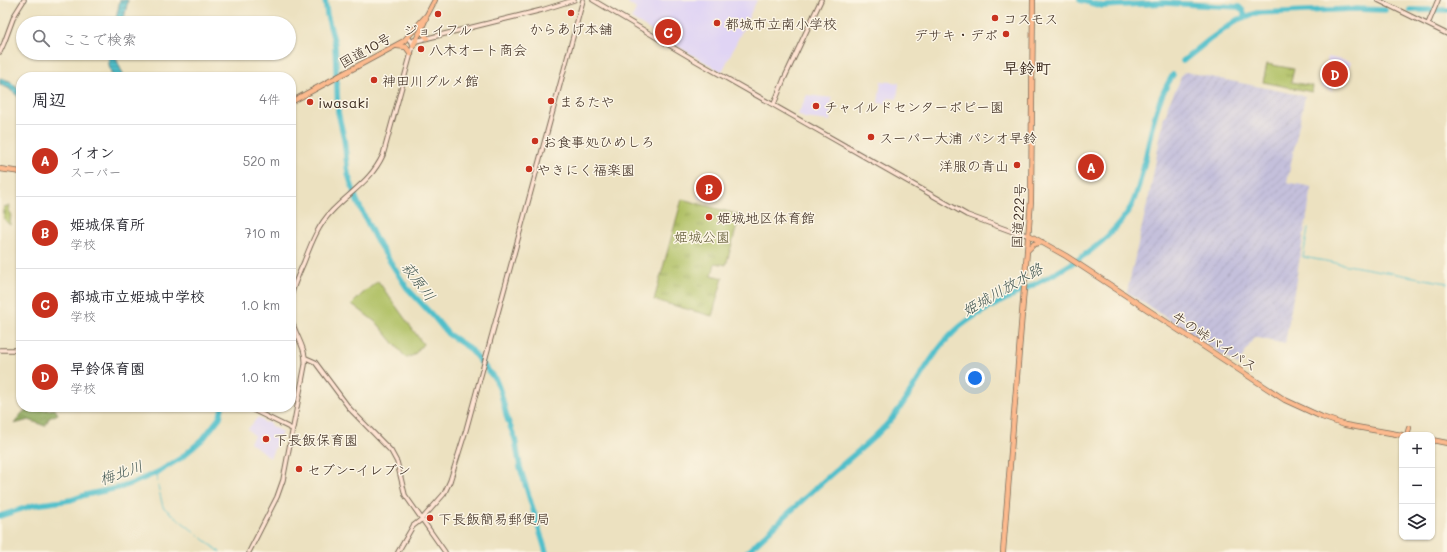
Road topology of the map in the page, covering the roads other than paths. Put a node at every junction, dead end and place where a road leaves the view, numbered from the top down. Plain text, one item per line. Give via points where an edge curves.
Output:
1 (24, 0) edge
2 (435, 0) edge
3 (574, 0) edge
4 (583, 0) edge
5 (593, 0) edge
6 (821, 0) edge
7 (1033, 0) edge
8 (1378, 0) edge
9 (1438, 0) edge
10 (427, 15) junction
11 (1428, 24) junction
12 (421, 30) junction
13 (1447, 34) edge
14 (408, 37) junction
15 (427, 38) junction
16 (416, 41) junction
17 (397, 46) junction
18 (413, 46) junction
19 (0, 52) edge
20 (411, 54) junction
21 (296, 99) edge
22 (774, 104) junction
23 (0, 169) edge
24 (16, 171) edge
25 (0, 175) edge
26 (1029, 235) junction
27 (1042, 242) junction
28 (1027, 251) junction
29 (296, 280) edge
30 (296, 334) edge
31 (0, 350) edge
32 (16, 350) edge
33 (306, 358) junction
34 (296, 409) edge
35 (257, 412) edge
36 (295, 412) edge
37 (1409, 428) dead end
38 (292, 429) junction
39 (1408, 432) edge
40 (1399, 434) edge
41 (1435, 441) edge
42 (1447, 443) edge
43 (422, 519) junction
44 (248, 552) edge
45 (398, 552) edge
46 (445, 552) edge
47 (1004, 552) edge

1 - 19 street via 14,16
2 - 10 highway, 国道10号
3 - 15 street
4 - 43 street via 466,430 444,494
5 - 22 street
6 - 22 street
7 - 26 highway, 国道222号
8 - 11 street
9 - 11 street
10 - 12 highway
10 - 14 highway, 国道10号
11 - 13 street
12 - 15 highway
12 - 16 highway
14 - 16 street
14 - 17 highway, 国道10号
14 - 18 street
15 - 16 street
16 - 18 highway
17 - 20 highway via 406,47
17 - 21 highway, 国道10号
18 - 20 street
20 - 29 street via 385,151 366,181 322,223
22 - 26 street via 967,215 1016,233
23 - 24 highway
23 - 25 highway
26 - 27 highway, 牛の峠バイパス
26 - 28 highway, 国道222号
27 - 28 highway via 1034,244
27 - 40 highway, 牛の峠バイパス via 1285,400 1345,425
28 - 47 highway, 国道222号
30 - 33 street
31 - 32 street
33 - 34 street
33 - 43 street via 315,362 350,409 392,451 405,495
35 - 38 street
36 - 38 street
37 - 39 highway
38 - 44 street via 286,466 277,497
41 - 42 highway
43 - 45 street via 413,526
43 - 46 street

